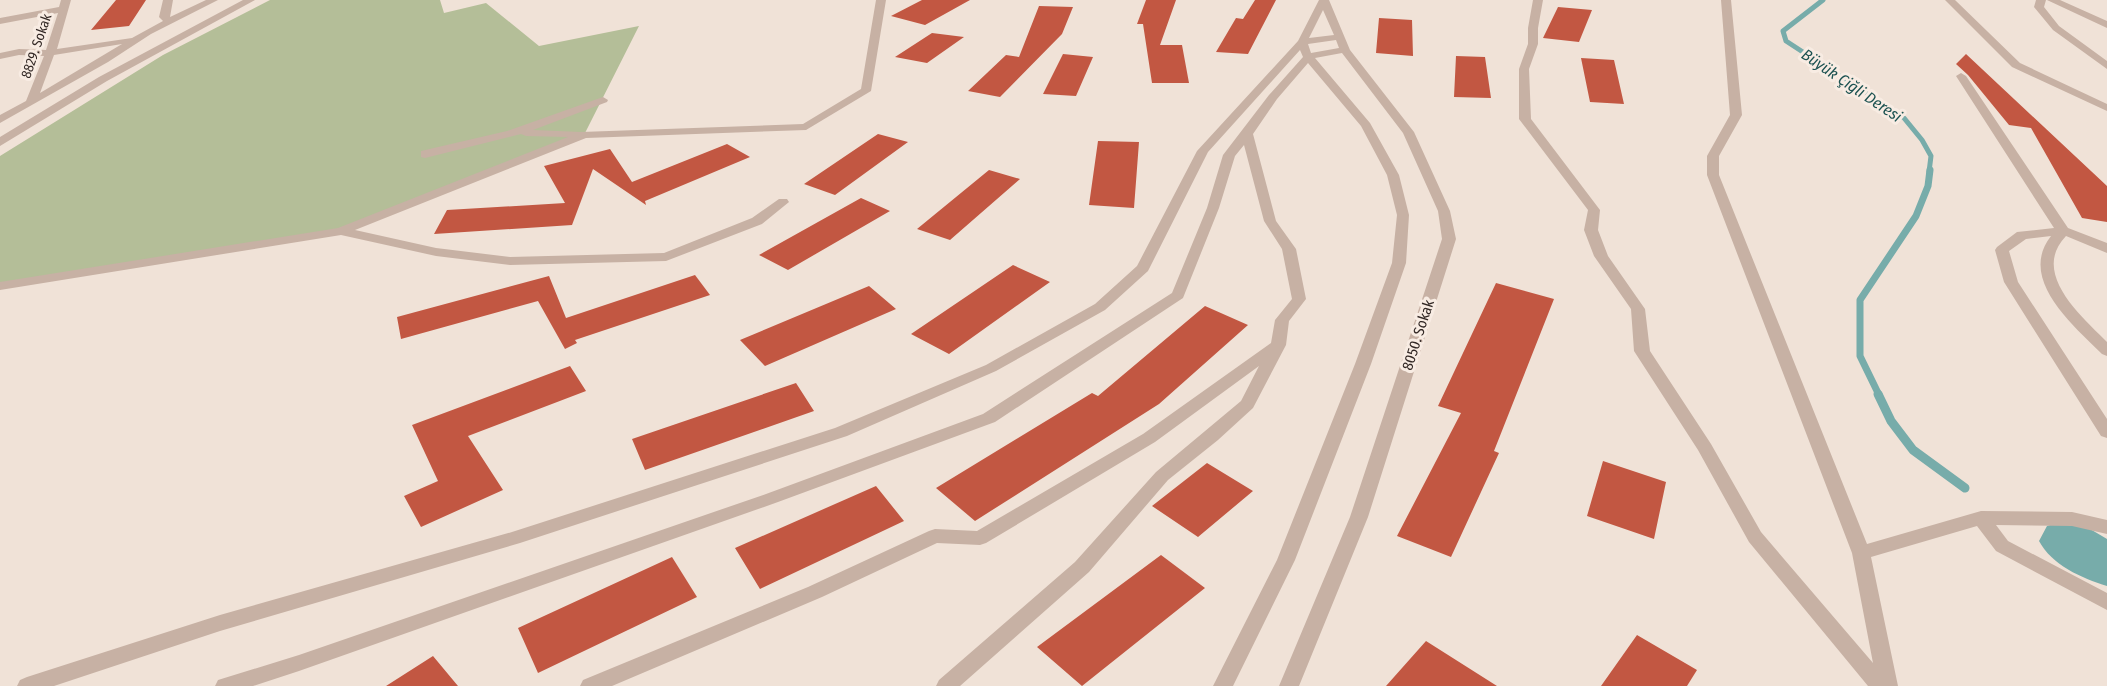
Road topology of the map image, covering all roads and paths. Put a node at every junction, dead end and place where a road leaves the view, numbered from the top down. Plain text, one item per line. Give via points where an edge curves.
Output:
1 (168, 0) edge
2 (213, 0) edge
3 (250, 0) edge
4 (881, 0) edge
5 (1324, 0) edge
6 (1538, 0) edge
7 (1726, 0) edge
8 (1950, 0) edge
9 (2041, 0) edge
10 (2052, 0) edge
11 (64, 4) edge
12 (0, 21) edge
13 (168, 21) junction
14 (2107, 25) edge
15 (137, 39) junction
16 (1342, 43) junction
17 (1305, 49) junction
18 (50, 53) junction
19 (0, 56) edge
20 (2107, 66) edge
21 (1961, 76) dead end
22 (603, 100) dead end
23 (31, 101) junction
24 (2107, 108) edge
25 (0, 120) edge
26 (517, 132) junction
27 (1247, 134) junction
28 (584, 135) junction
29 (0, 142) edge
30 (425, 154) dead end
31 (783, 202) dead end
32 (340, 231) junction
33 (2063, 231) junction
34 (2107, 249) edge
35 (0, 285) edge
36 (1278, 345) junction
37 (2107, 351) edge
38 (2107, 432) edge
39 (1981, 518) junction
40 (2107, 527) edge
41 (1861, 553) junction
42 (2107, 602) edge
43 (27, 686) edge
44 (225, 686) edge
45 (590, 686) edge
46 (946, 686) edge
47 (1223, 686) edge
48 (1289, 686) edge
49 (1880, 686) edge
50 (1888, 686) edge

1 - 13 street via 164,17
2 - 13 street
3 - 29 street via 113,73
4 - 28 street via 867,91 806,128
5 - 16 street, 8050. Sokak
5 - 17 street
6 - 49 street via 1533,44 1524,69 1524,119 1594,210 1591,230 1601,256 1638,309 1642,351 1705,448 1755,537
7 - 41 street via 1736,115 1713,156 1713,175
8 - 24 street via 2016,64
9 - 20 street via 2039,7 2056,28
10 - 14 street
11 - 12 street
11 - 18 street, 8829. Sokak
13 - 15 street
15 - 18 street
15 - 23 street
16 - 17 street via 1323,52
16 - 48 street, 8050. Sokak via 1366,81 1408,132 1444,211 1449,239 1359,518
17 - 27 street
17 - 43 street via 1203,151 1143,268 1100,307 992,368 840,432 514,538 220,623
17 - 47 street via 1366,125 1393,175 1403,215 1399,263 1364,364 1286,560
18 - 19 street
18 - 23 street, 8829. Sokak
21 - 33 street
22 - 26 street
23 - 25 street
26 - 28 street
26 - 30 street
27 - 36 street via 1270,221 1288,249 1299,299 1282,320
27 - 44 street via 1229,154 1213,208 1178,295 988,418 772,498
28 - 32 street
31 - 32 street via 757,221 666,257 510,261 436,252
32 - 35 street
33 - 34 street
33 - 37 street via 2050,246 2045,266 2048,281 2062,303
33 - 38 street via 2022,236 2002,250 2004,266 2023,303
36 - 45 street via 1149,438 980,538 935,536 815,592
36 - 46 street via 1247,404 1162,476 1082,567
39 - 40 street via 2072,519
39 - 41 street
39 - 42 street via 2002,546
41 - 50 street

